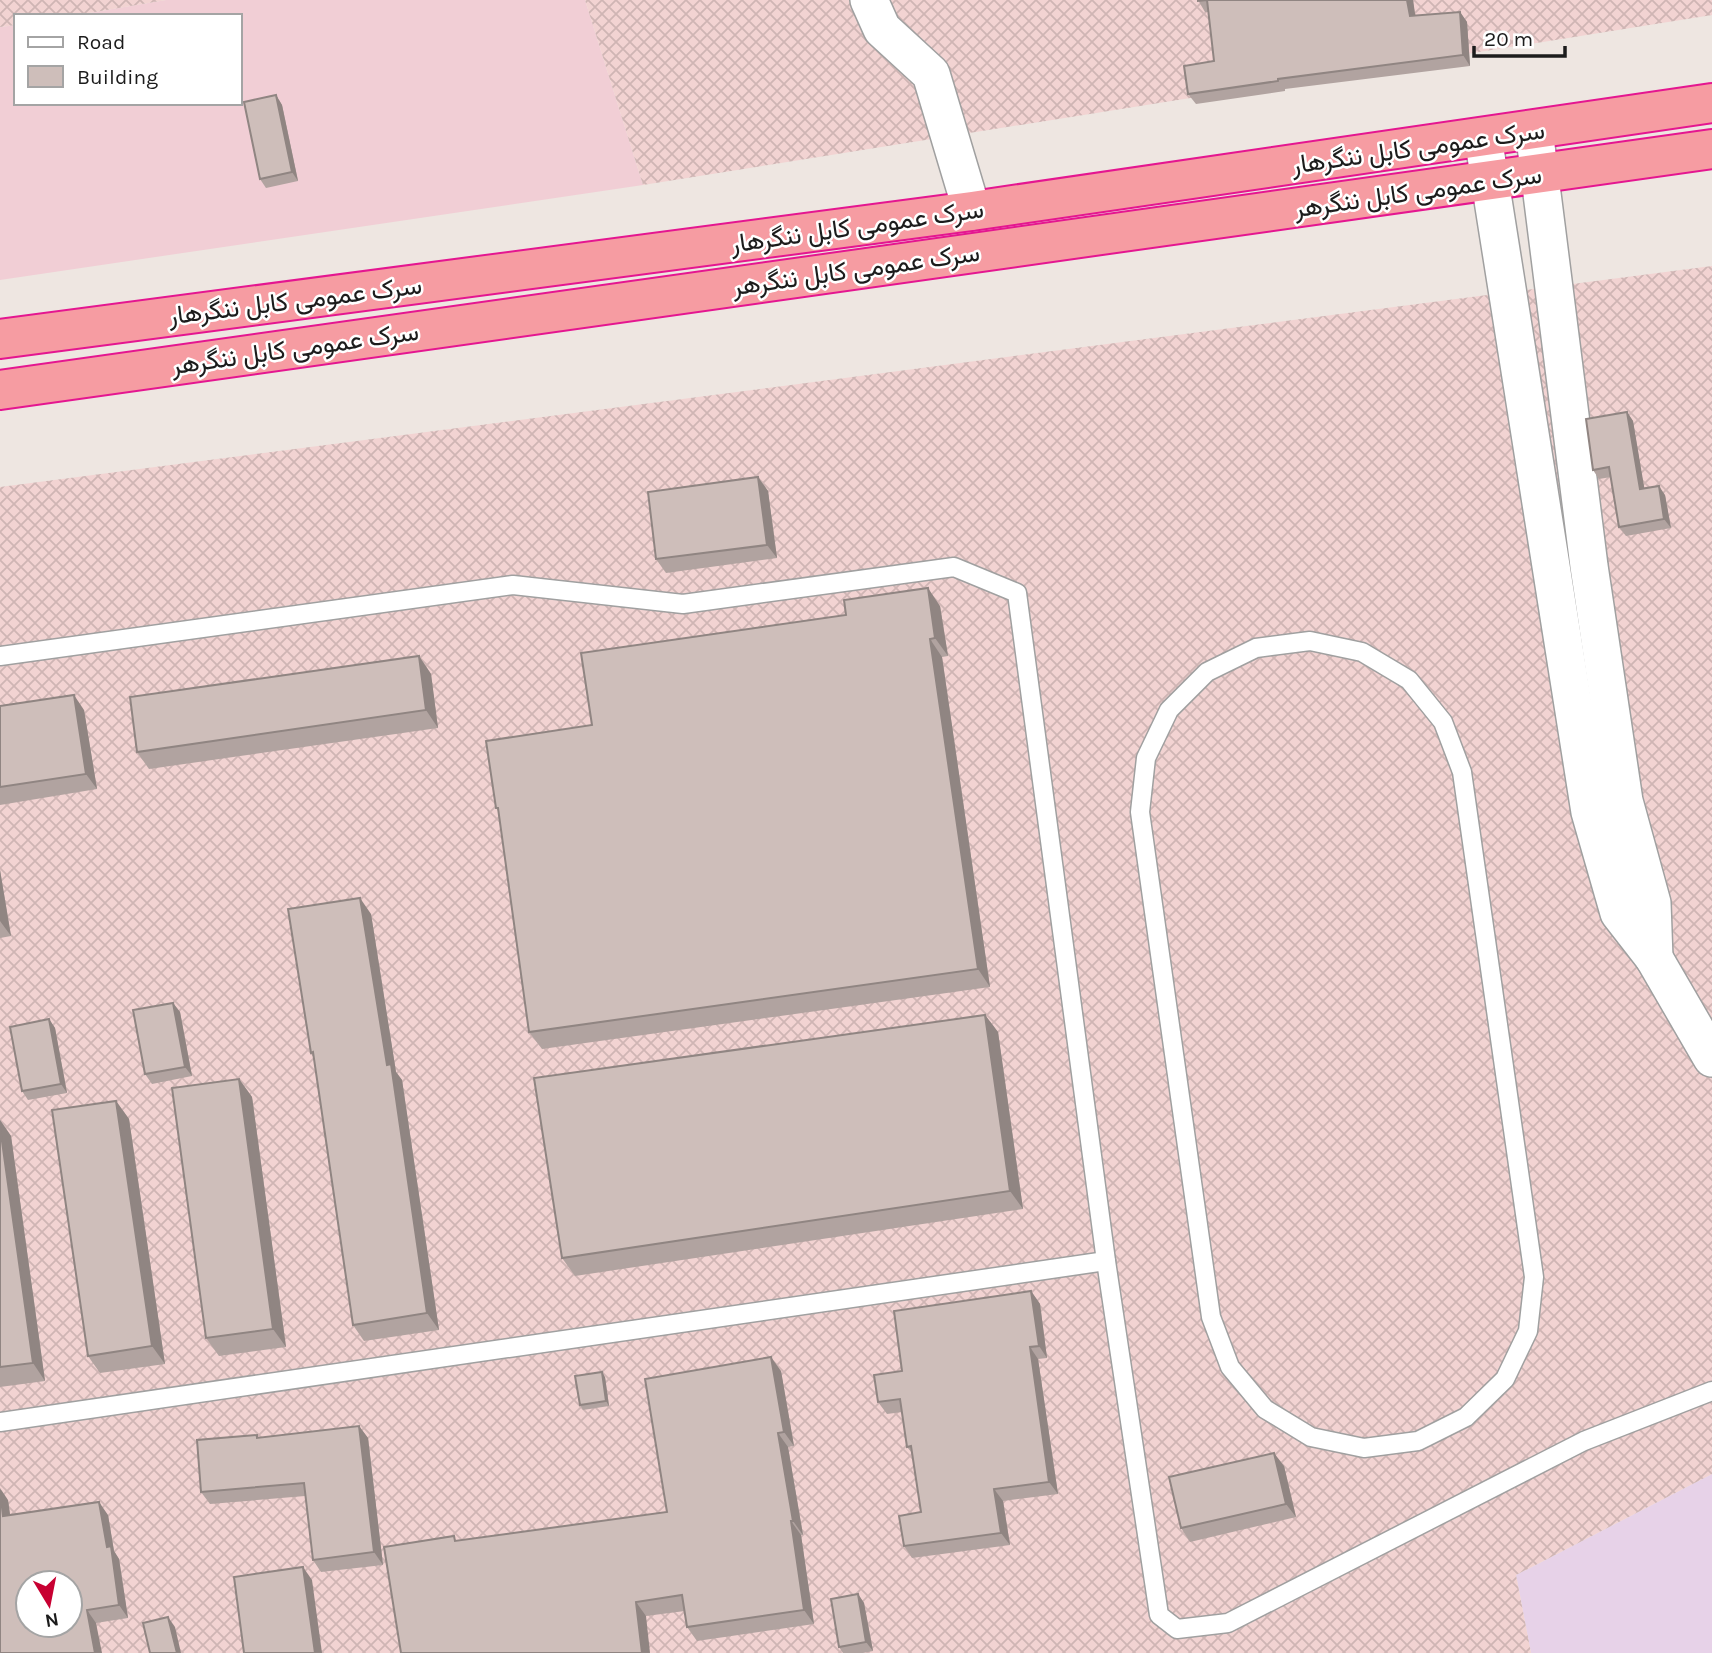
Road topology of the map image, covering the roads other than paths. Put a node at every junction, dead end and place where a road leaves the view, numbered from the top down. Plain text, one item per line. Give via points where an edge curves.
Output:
1 (869, 0) edge
2 (1712, 103) edge
3 (1534, 130) junction
4 (1483, 137) junction
5 (1712, 149) edge
6 (1540, 174) junction
7 (1490, 180) junction
8 (972, 211) junction
9 (0, 339) edge
10 (0, 390) edge
11 (0, 656) edge
12 (1140, 812) joint
13 (1654, 958) junction
14 (1712, 1058) edge
15 (1106, 1261) junction
16 (1712, 1391) edge
17 (0, 1422) edge

1 - 8 street via 882,29 931,74
2 - 3 highway, سرک عمومی کابل ننگرهار
3 - 4 highway, سرک عمومی کابل ننگرهار
3 - 6 street
4 - 7 street
4 - 8 highway, سرک عمومی کابل ننگرهار
5 - 6 highway, سرک عمومی کابل ننگرهر
6 - 7 highway, سرک عمومی کابل ننگرهر
6 - 13 street via 1589,566 1624,801 1652,903
7 - 10 highway, سرک عمومی کابل ننگرهر
7 - 13 street via 1590,812 1619,913
8 - 9 highway, سرک عمومی کابل ننگرهار
11 - 15 lane via 513,585 683,604 954,567 1017,593
12 - 12 lane via 1146,758 1169,710 1207,672 1256,648 1310,642 1362,652 1409,680 1443,722 1462,772 1534,1277 1528,1331 1504,1379 1466,1418 1418,1441 1364,1448 1311,1437 1265,1409 1230,1367 1211,1317
13 - 14 street
15 - 16 lane via 1159,1615 1177,1629 1228,1623 1584,1441
15 - 17 lane

